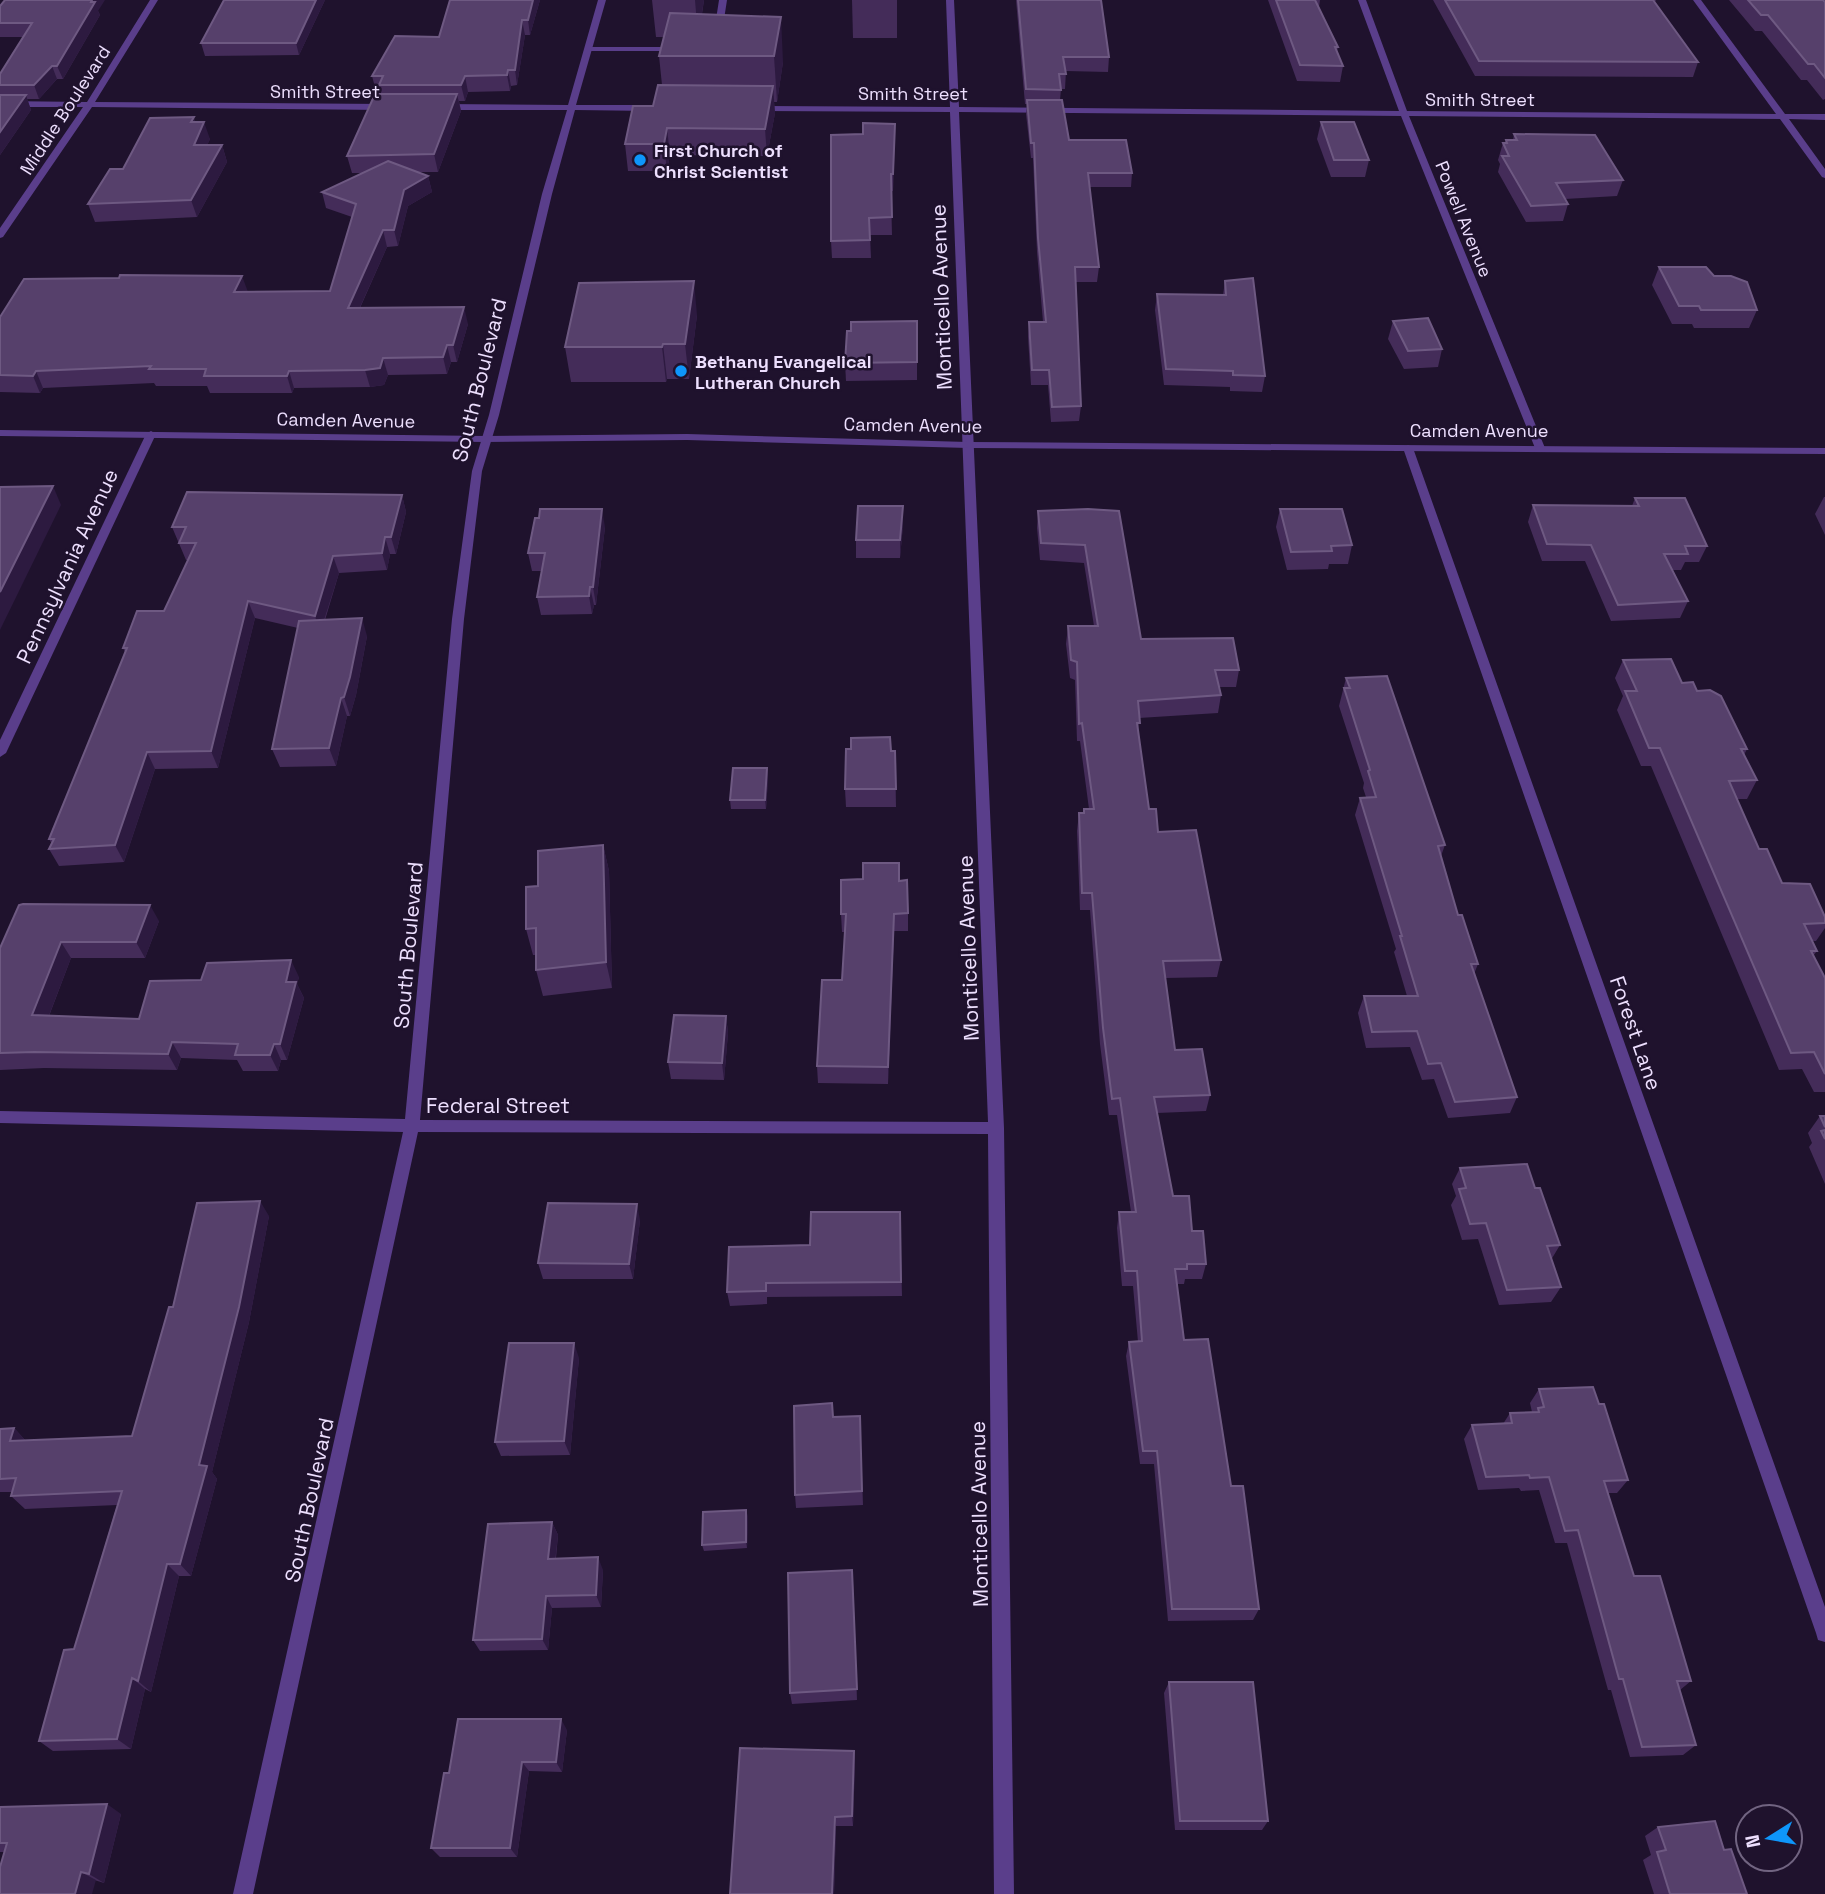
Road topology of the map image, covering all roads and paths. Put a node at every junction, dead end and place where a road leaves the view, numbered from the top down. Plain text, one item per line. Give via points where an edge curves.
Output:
1 (154, 0) edge
2 (601, 0) edge
3 (723, 0) edge
4 (950, 0) edge
5 (1362, 0) edge
6 (1697, 0) edge
7 (717, 41) edge
8 (589, 49) junction
9 (686, 49) edge
10 (0, 104) edge
11 (89, 105) junction
12 (395, 107) edge
13 (423, 107) edge
14 (573, 108) junction
15 (663, 108) edge
16 (746, 108) edge
17 (955, 108) junction
18 (1404, 114) junction
19 (1781, 117) junction
20 (1825, 117) edge
21 (1825, 175) edge
22 (0, 235) edge
23 (0, 433) edge
24 (151, 434) junction
25 (486, 439) junction
26 (968, 444) junction
27 (1408, 448) junction
28 (1540, 448) junction
29 (1825, 451) edge
30 (0, 753) edge
31 (0, 1117) edge
32 (412, 1126) junction
33 (996, 1128) junction
34 (1825, 1633) edge
35 (243, 1894) edge
36 (1003, 1894) edge

1 - 11 street, Middle Boulevard
2 - 8 street, South Boulevard
3 - 7 street
4 - 17 street, Monticello Avenue
5 - 18 street, Powell Avenue
6 - 19 street
8 - 9 street
8 - 14 street, South Boulevard
10 - 11 street, Smith Street
11 - 12 street, Smith Street
11 - 22 street, Middle Boulevard
13 - 14 street
14 - 15 street
14 - 25 street, South Boulevard
16 - 17 street, Smith Street
17 - 18 street, Smith Street
17 - 26 street, Monticello Avenue
18 - 19 street, Smith Street
18 - 28 street, Powell Avenue
19 - 20 street, Smith Street
19 - 21 street
23 - 24 street, Camden Avenue
24 - 25 street, Camden Avenue
24 - 30 street, Pennsylvania Avenue
25 - 26 street, Camden Avenue via 687,437
25 - 32 street, South Boulevard via 477,471 458,619
26 - 27 street, Camden Avenue
26 - 33 street, Monticello Avenue
27 - 28 street, Camden Avenue
27 - 34 street, Forest Lane
28 - 29 street, Camden Avenue
31 - 32 street, Federal Street
32 - 33 street, Federal Street
32 - 35 street, South Boulevard
33 - 36 street, Monticello Avenue

